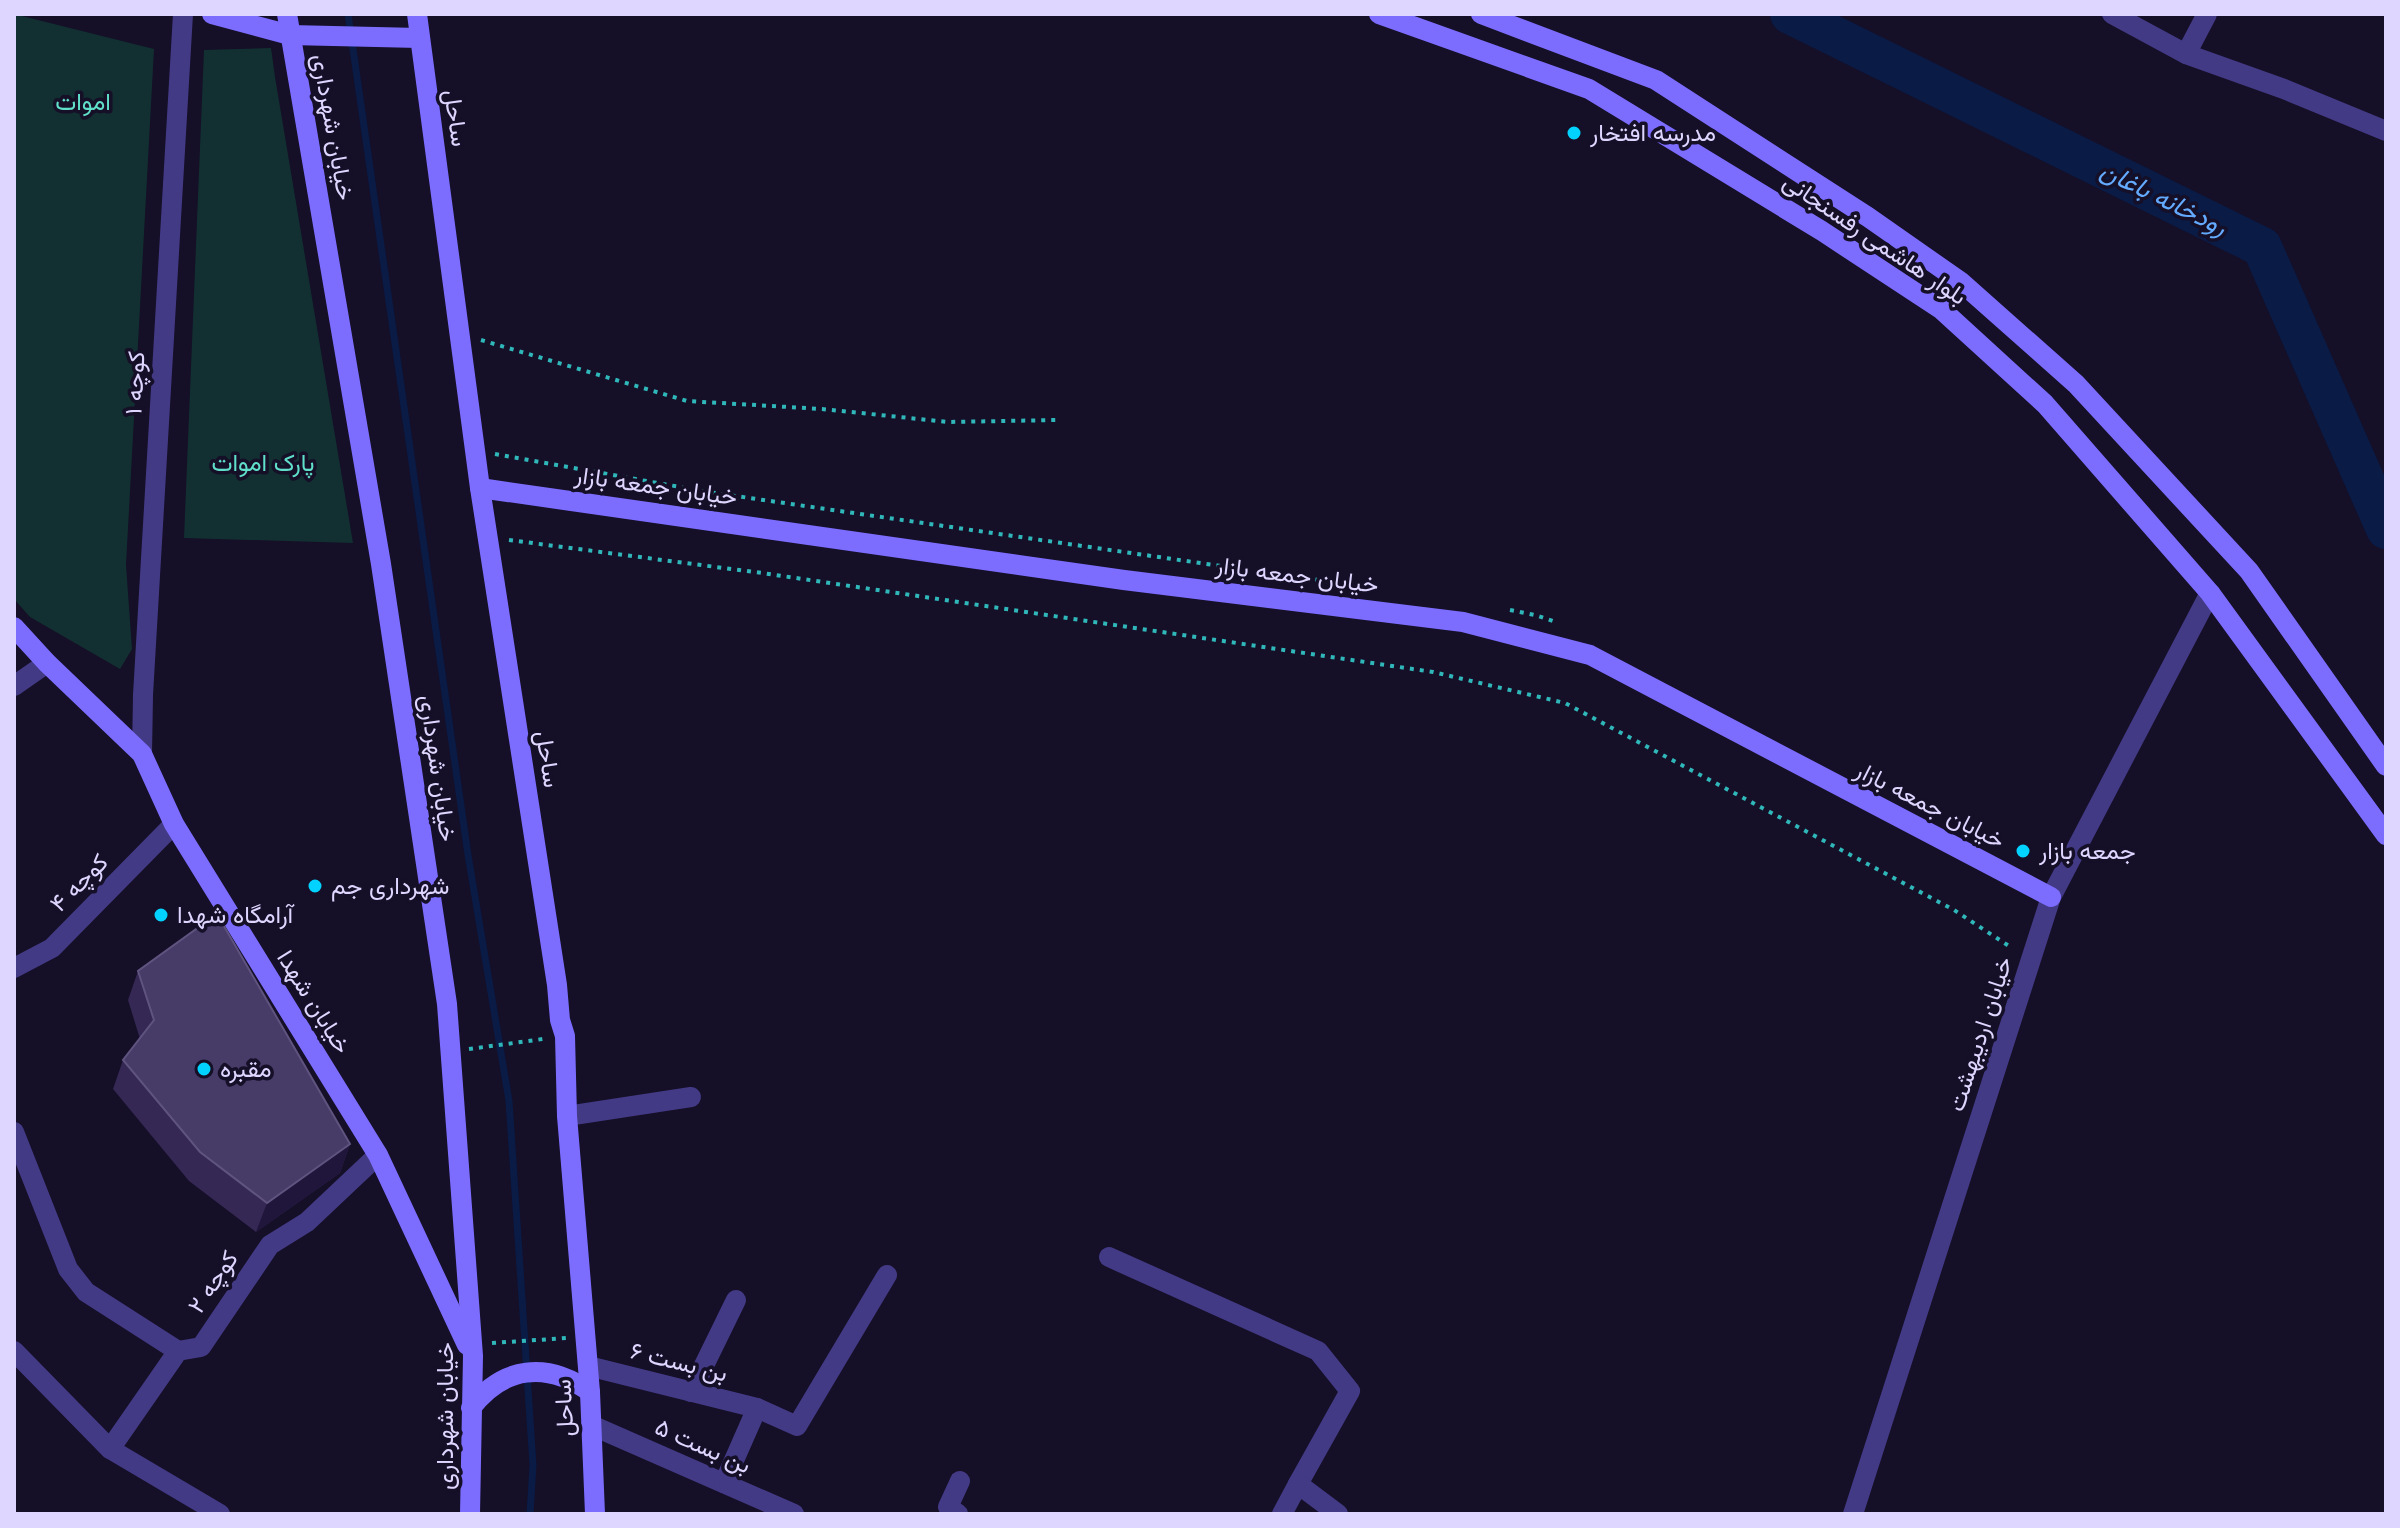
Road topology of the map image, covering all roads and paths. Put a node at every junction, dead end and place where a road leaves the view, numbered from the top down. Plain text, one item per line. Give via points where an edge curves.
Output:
1 (183, 14) edge
2 (212, 14) edge
3 (287, 14) edge
4 (417, 14) edge
5 (1379, 14) edge
6 (1481, 14) edge
7 (2112, 14) edge
8 (2207, 14) edge
9 (290, 35) junction
10 (419, 38) junction
11 (2186, 54) junction
12 (2386, 131) edge
13 (1961, 282) junction
14 (1942, 310) junction
15 (460, 334) junction
16 (1058, 420) dead end
17 (480, 488) junction
18 (488, 538) junction
19 (2210, 593) junction
20 (14, 627) edge
21 (47, 663) junction
22 (14, 686) edge
23 (142, 754) junction
24 (2386, 766) edge
25 (174, 824) junction
26 (2386, 835) edge
27 (2051, 897) junction
28 (2031, 960) junction
29 (14, 968) edge
30 (565, 1036) junction
31 (452, 1052) junction
32 (691, 1097) dead end
33 (567, 1116) junction
34 (14, 1132) edge
35 (378, 1155) junction
36 (1109, 1257) dead end
37 (887, 1275) dead end
38 (736, 1300) dead end
39 (585, 1336) junction
40 (14, 1351) edge
41 (178, 1351) junction
42 (472, 1351) junction
43 (588, 1366) junction
44 (590, 1392) junction
45 (691, 1392) junction
46 (471, 1408) junction
47 (757, 1408) junction
48 (591, 1425) junction
49 (110, 1449) junction
50 (960, 1481) dead end
51 (724, 1483) junction
52 (1298, 1484) junction
53 (220, 1514) edge
54 (470, 1514) edge
55 (595, 1514) edge
56 (794, 1514) edge
57 (958, 1514) edge
58 (1282, 1514) edge
59 (1338, 1514) edge
60 (1853, 1514) edge

1 - 23 street, کوچه ۱
2 - 9 main road
3 - 9 main road, خیابان شهرداری
4 - 10 main road, ساحل
5 - 14 main road, بلوار هاشمی رفسنجانی via 1589,89
6 - 13 main road, بلوار هاشمی رفسنجانی via 1656,80
7 - 11 street
8 - 11 street
9 - 10 main road
9 - 31 main road, خیابان شهرداری via 381,564
10 - 15 main road, ساحل
11 - 12 street
13 - 14 main road
13 - 24 main road, بلوار هاشمی رفسنجانی via 2076,384 2249,571
14 - 19 main road, بلوار هاشمی رفسنجانی via 2045,404
15 - 16 path via 687,401 948,422
15 - 17 main road, ساحل
17 - 18 main road, ساحل
17 - 27 main road, خیابان جمعه بازار via 1124,580 1463,622 1562,647 1590,655
18 - 28 path via 1433,672 1565,703 1954,910
18 - 30 main road, ساحل
19 - 26 main road, بلوار هاشمی رفسنجانی
19 - 27 street, خیابان اردیبهشت
20 - 21 main road, خیابان شهدا
21 - 22 street
21 - 23 main road, خیابان شهدا
23 - 25 main road, خیابان شهدا
25 - 29 street, کوچه ۴ via 52,948
25 - 35 main road, خیابان شهدا
27 - 28 street, خیابان اردیبهشت
28 - 60 street, خیابان اردیبهشت
30 - 31 path
30 - 33 main road, ساحل
31 - 42 main road, خیابان شهرداری
32 - 33 street
33 - 39 main road, ساحل
34 - 41 street via 68,1269 86,1292
35 - 41 street, کوچه ۲ via 307,1222 270,1245 201,1347
35 - 42 main road, خیابان شهدا
36 - 52 street via 1318,1351 1350,1391
37 - 47 street, بن بست ۶ via 797,1426
38 - 45 street
39 - 42 path
39 - 43 main road, ساحل
40 - 49 street
41 - 49 street, کوچه ۲
42 - 46 main road, خیابان شهرداری
43 - 44 main road, ساحل
43 - 45 street, بن بست ۶
44 - 46 main road via 560,1375 526,1372 495,1384
44 - 48 main road, ساحل
45 - 47 street, بن بست ۶
46 - 54 main road, خیابان شهرداری
47 - 51 street
48 - 51 street, بن بست ۵
48 - 55 main road, ساحل
49 - 53 street
50 - 57 street via 948,1507
51 - 56 street, بن بست ۵
52 - 58 street
52 - 59 street

